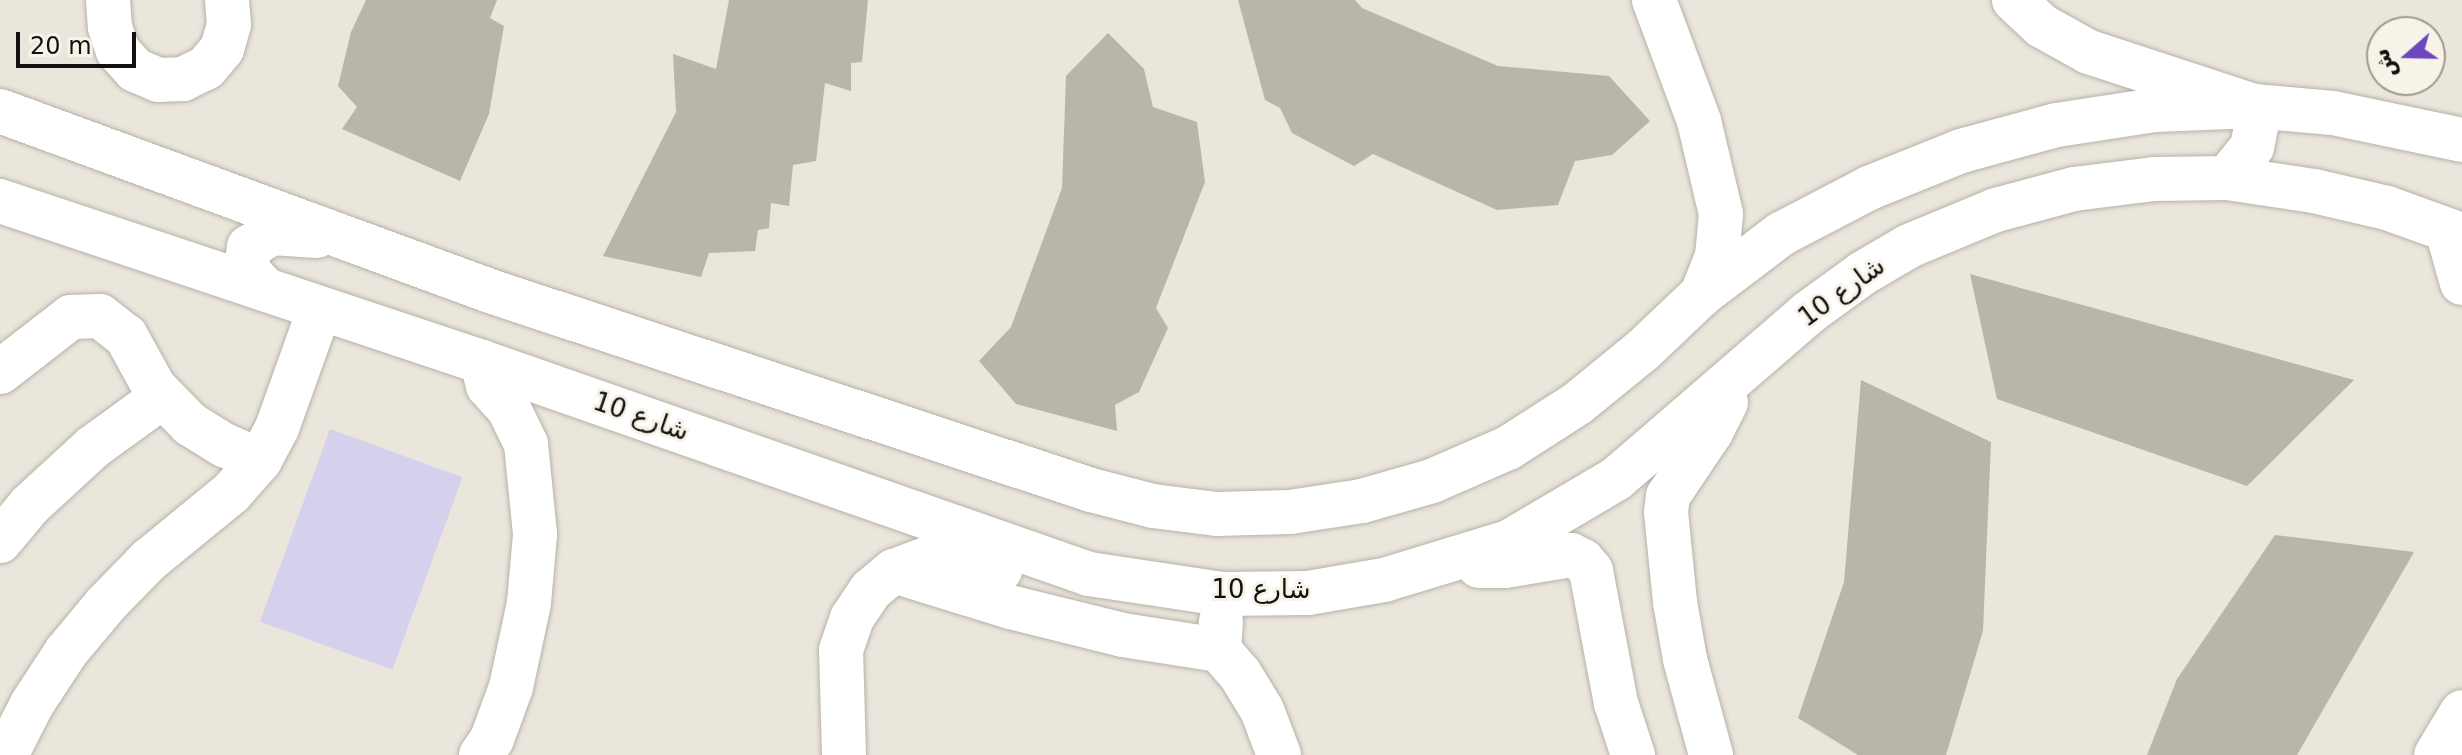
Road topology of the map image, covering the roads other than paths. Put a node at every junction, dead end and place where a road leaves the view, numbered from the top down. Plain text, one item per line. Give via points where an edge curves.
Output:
1 (108, 0) edge
2 (227, 0) edge
3 (1654, 0) edge
4 (2014, 0) edge
5 (2254, 106) junction
6 (0, 111) edge
7 (2462, 140) edge
8 (2227, 178) junction
9 (0, 201) edge
10 (2454, 233) edge
11 (352, 240) junction
12 (2462, 283) edge
13 (266, 290) junction
14 (1702, 294) junction
15 (320, 308) junction
16 (482, 362) junction
17 (0, 372) edge
18 (1731, 383) junction
19 (162, 397) junction
20 (260, 460) junction
21 (0, 541) edge
22 (1449, 561) junction
23 (894, 571) junction
24 (1089, 574) junction
25 (1223, 594) junction
26 (1219, 650) junction
27 (2462, 712) edge
28 (6, 755) edge
29 (481, 755) edge
30 (844, 755) edge
31 (1279, 755) edge
32 (1633, 755) edge
33 (1711, 755) edge
34 (2436, 755) edge

1 - 2 street via 118,51 135,70 158,80 183,79 206,68 222,49 229,24
3 - 14 street via 1699,121 1721,214 1717,256
4 - 5 street via 2042,26 2089,52
5 - 7 street via 2333,113
5 - 8 street via 2252,147
5 - 14 street via 2155,110 2057,125 1961,151 1869,188 1781,234
6 - 11 street
8 - 10 street, شارع 10 via 2358,201
8 - 18 street, شارع 10 via 2154,179 2074,189 1996,210 1909,246 1808,313
9 - 13 street, شارع 10
10 - 12 street
11 - 13 street via 291,233 259,238 249,247 247,261 251,275
11 - 14 street via 490,291 1091,490 1153,506 1216,514 1290,512 1362,501 1432,481 1508,448 1578,403
13 - 15 street, شارع 10
15 - 16 street, شارع 10
15 - 20 street via 277,428
16 - 24 street, شارع 10
16 - 29 street via 488,386 509,409 526,444 535,534 529,603 511,687
17 - 19 street via 71,317 100,316 126,336
18 - 22 street, شارع 10 via 1616,479 1509,542
18 - 33 street via 1716,423 1668,496 1666,512 1685,659
19 - 20 street via 190,424
19 - 21 street via 93,447
20 - 28 street via 231,493 149,560 106,604 66,652
22 - 25 street, شارع 10 via 1384,580 1308,593
22 - 32 street via 1505,566 1571,555 1583,561 1591,571 1616,703
23 - 24 street via 937,555 1047,583
23 - 26 street via 1109,632
23 - 30 street via 871,590 852,618 841,650
24 - 25 street, شارع 10
25 - 26 street
26 - 31 street via 1262,710
27 - 34 street

